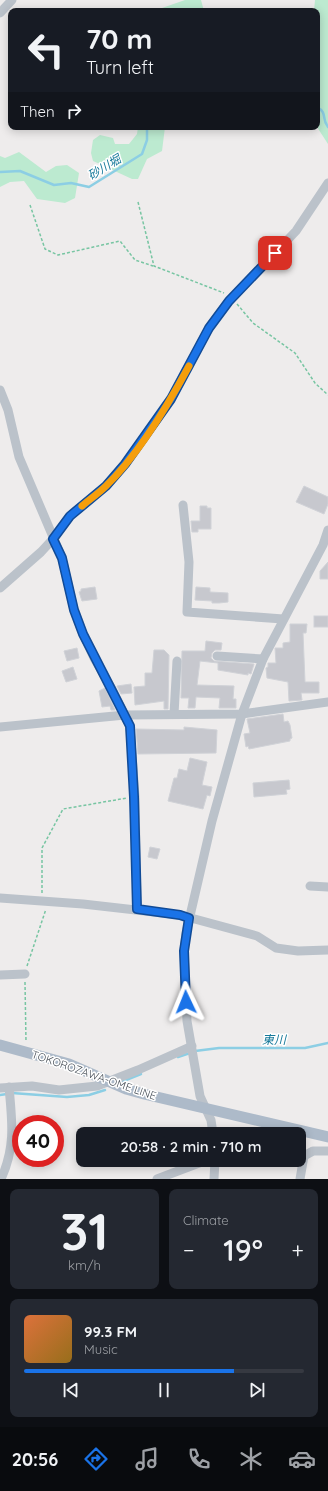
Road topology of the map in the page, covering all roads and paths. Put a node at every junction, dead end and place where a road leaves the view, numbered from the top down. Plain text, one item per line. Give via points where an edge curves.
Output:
1 (12, 0) edge
2 (0, 14) edge
3 (328, 183) edge
4 (138, 202) dead end
5 (30, 205) dead end
6 (154, 266) junction
7 (232, 297) junction
8 (0, 390) edge
9 (328, 395) edge
10 (183, 505) dead end
11 (328, 530) edge
12 (53, 539) junction
13 (0, 588) edge
14 (284, 620) junction
15 (217, 656) dead end
16 (263, 659) junction
17 (177, 661) dead end
18 (328, 702) edge
19 (174, 714) junction
20 (242, 714) junction
21 (125, 715) junction
22 (0, 727) edge
23 (134, 797) junction
24 (310, 886) dead end
25 (328, 886) edge
26 (0, 898) edge
27 (41, 901) junction
28 (137, 909) junction
29 (189, 918) junction
30 (328, 950) edge
31 (25, 974) dead end
32 (0, 975) edge
33 (0, 1045) edge
34 (192, 1046) junction
35 (108, 1080) junction
36 (4, 1088) edge
37 (206, 1108) junction
38 (212, 1127) edge
39 (328, 1137) edge
40 (328, 1151) edge
41 (189, 1167) edge
42 (215, 1167) edge
43 (1, 1179) edge
44 (157, 1179) edge
45 (214, 1179) edge
46 (300, 1179) edge

1 - 2 street
3 - 7 street via 296,231
4 - 6 path
5 - 6 path via 45,249 53,254 120,241 135,260
6 - 7 path
7 - 9 path via 253,323 295,353 315,383
7 - 12 street via 209,328 171,399 134,452 106,486 70,516
8 - 12 street via 20,457
10 - 14 street via 188,562 187,612
11 - 14 street via 323,545
12 - 13 street
12 - 21 street via 62,558 74,610 83,634
14 - 16 street
15 - 16 street
16 - 20 street
17 - 19 street
18 - 20 street
19 - 20 street
19 - 21 street
20 - 29 street via 212,821
21 - 22 street
21 - 23 street via 130,726
23 - 27 path via 63,809 42,848
23 - 28 street
24 - 25 street
26 - 27 street
27 - 28 street
28 - 29 street
29 - 30 street via 257,936 276,948 298,951
29 - 34 street via 184,951 186,1008
31 - 32 street
33 - 35 main road, TOKOROZAWA-OME LINE via 48,1058
34 - 35 street
34 - 37 street via 200,1096
35 - 36 street via 97,1086 59,1090 32,1086
35 - 37 main road, TOKOROZAWA-OME LINE via 144,1094
36 - 43 street via 10,1097 13,1142 8,1164
37 - 38 street
37 - 39 main road, TOKOROZAWA-OME LINE
40 - 46 street via 313,1151 304,1156
41 - 44 street
42 - 45 street

